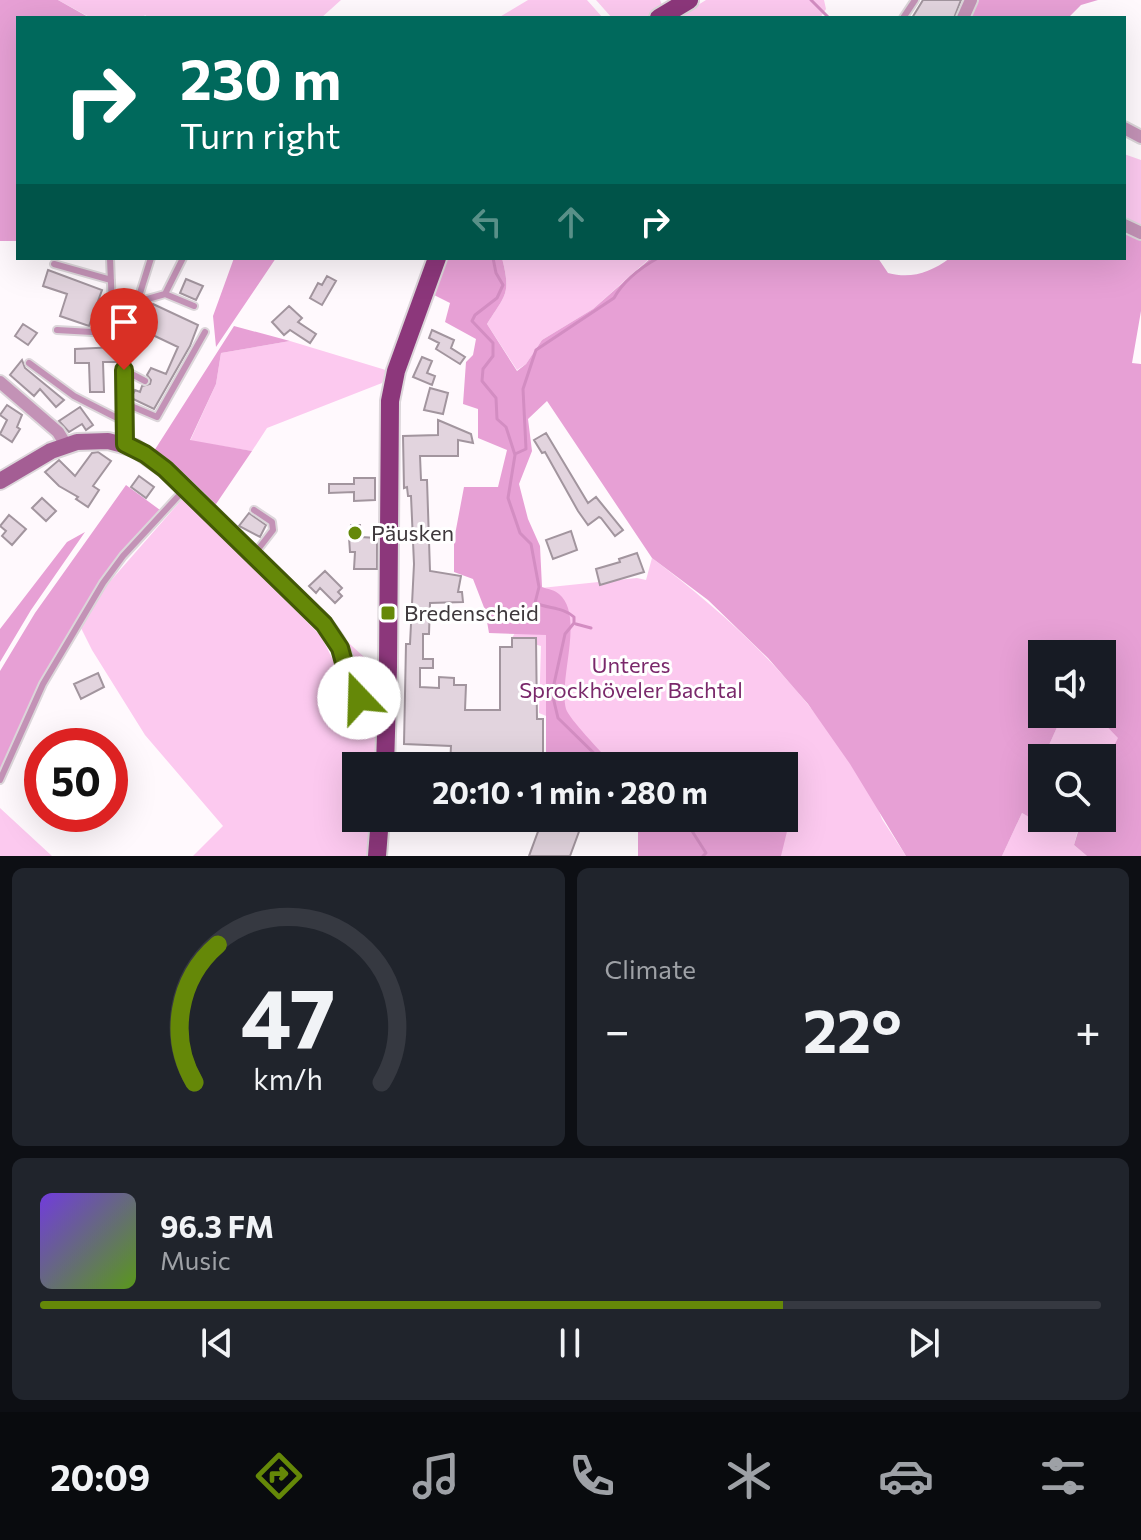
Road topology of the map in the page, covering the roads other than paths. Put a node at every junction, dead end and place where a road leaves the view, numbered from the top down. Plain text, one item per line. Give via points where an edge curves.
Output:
1 (689, 0) edge
2 (902, 0) edge
3 (913, 3) edge
4 (662, 16) edge
5 (110, 260) edge
6 (150, 260) edge
7 (182, 260) edge
8 (436, 260) edge
9 (54, 264) dead end
10 (111, 280) junction
11 (165, 294) junction
12 (137, 302) junction
13 (194, 306) dead end
14 (57, 330) dead end
15 (205, 332) dead end
16 (113, 333) junction
17 (127, 334) junction
18 (29, 363) dead end
19 (124, 370) junction
20 (145, 381) dead end
21 (0, 382) edge
22 (124, 403) junction
23 (125, 422) junction
24 (125, 444) junction
25 (66, 445) junction
26 (0, 481) edge
27 (185, 488) junction
28 (254, 510) dead end
29 (253, 555) junction
30 (387, 705) junction
31 (385, 752) edge
32 (0, 780) edge
33 (379, 832) edge
34 (377, 856) edge

1 - 4 main road
2 - 3 lane
5 - 10 lane
6 - 12 lane
7 - 11 lane
8 - 30 main road via 390,401
9 - 10 lane
10 - 16 lane
11 - 12 lane
11 - 13 lane
12 - 17 lane
14 - 16 lane
15 - 22 lane via 157,417
16 - 17 lane
17 - 19 lane
18 - 23 lane via 74,396
19 - 20 lane
19 - 22 lane
21 - 25 street
22 - 23 lane
23 - 24 lane
24 - 25 main road via 91,440
24 - 27 main road
25 - 26 main road
27 - 29 main road
27 - 32 lane via 103,583 43,684
28 - 29 lane via 272,522 273,530
29 - 30 main road via 332,635 359,698
30 - 31 main road
33 - 34 main road

